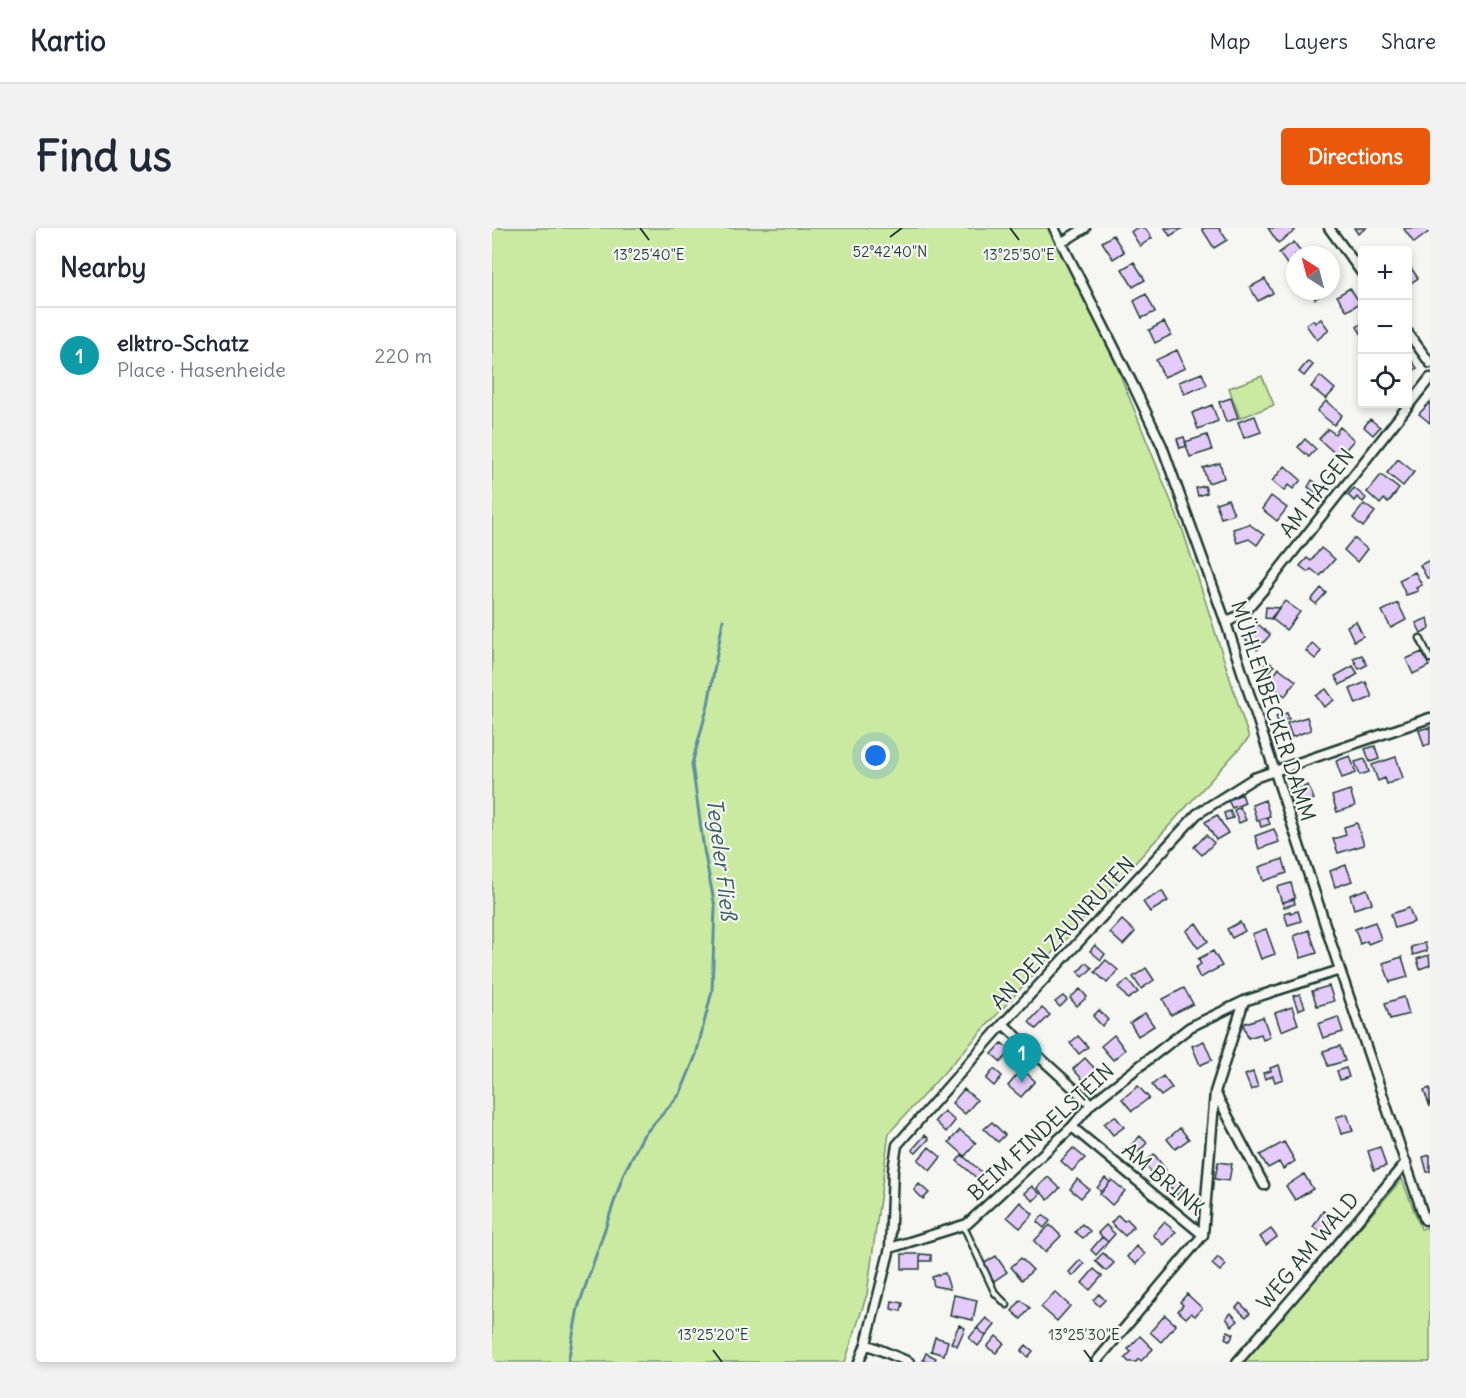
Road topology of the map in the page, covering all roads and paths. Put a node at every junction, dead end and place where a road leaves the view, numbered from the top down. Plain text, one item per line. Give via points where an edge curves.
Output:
1 (1054, 228) edge
2 (1085, 228) edge
3 (1329, 228) edge
4 (1061, 243) junction
5 (1358, 268) edge
6 (1412, 340) edge
7 (1430, 363) edge
8 (1430, 378) edge
9 (1226, 623) junction
10 (1420, 638) dead end
11 (1430, 659) edge
12 (1430, 718) edge
13 (1275, 770) junction
14 (1340, 970) junction
15 (1244, 1001) junction
16 (1003, 1024) junction
17 (1215, 1092) junction
18 (1091, 1104) junction
19 (1072, 1127) junction
20 (1406, 1162) junction
21 (1264, 1185) dead end
22 (1425, 1220) dead end
23 (963, 1226) junction
24 (1203, 1235) junction
25 (890, 1248) junction
26 (1007, 1305) dead end
27 (866, 1344) junction
28 (859, 1362) edge
29 (909, 1362) edge
30 (1096, 1362) edge
31 (1237, 1362) edge

1 - 4 street, MÜHLENBECKER DAMM
2 - 4 street
3 - 5 street
4 - 9 street, MÜHLENBECKER DAMM via 1162,447
6 - 7 street
8 - 9 street, AM HAGEN via 1264,589 1245,611
9 - 13 street, MÜHLENBECKER DAMM
10 - 11 lane
12 - 13 street, AN DEN ZAUNRUTEN
13 - 14 street, MÜHLENBECKER DAMM
13 - 16 street, AN DEN ZAUNRUTEN via 1254,778 1197,814
14 - 15 street, BEIM FINDELSTEIN
14 - 20 street, MÜHLENBECKER DAMM
15 - 17 street, AM BRINK
15 - 18 street, BEIM FINDELSTEIN via 1190,1027
16 - 18 street
16 - 25 street, AN DEN ZAUNRUTEN via 897,1145 892,1170
17 - 21 street
17 - 24 street, AM BRINK
18 - 19 street, BEIM FINDELSTEIN
19 - 23 street, BEIM FINDELSTEIN
19 - 24 street, AM BRINK
20 - 22 street, MÜHLENBECKER DAMM
20 - 31 street, WEG AM WALD
23 - 25 street, BEIM FINDELSTEIN
23 - 26 lane via 995,1293
24 - 30 street
25 - 27 street
27 - 28 street
27 - 29 street

